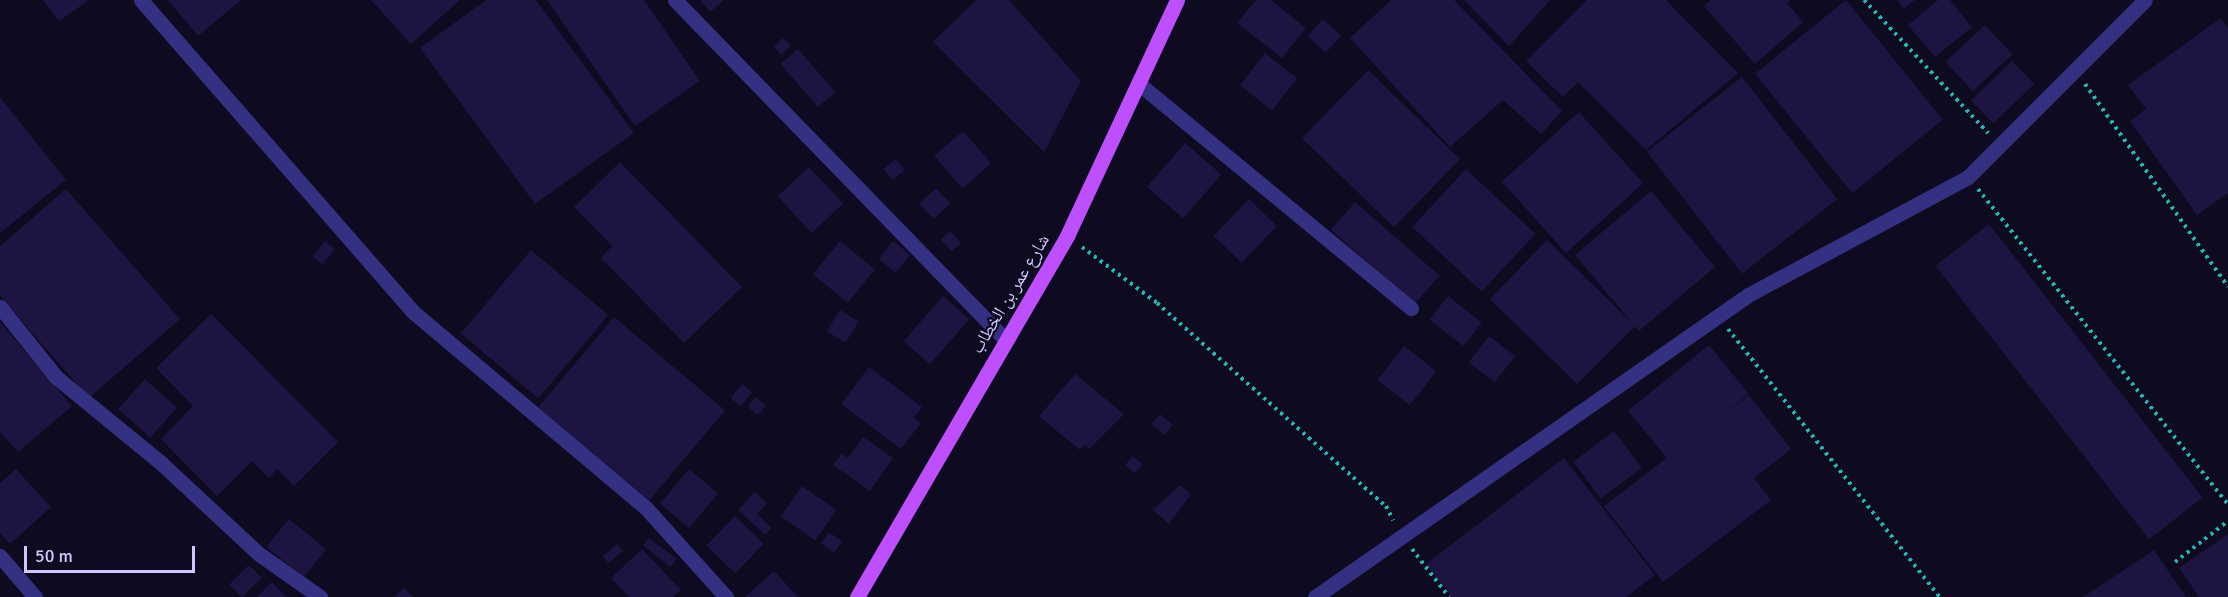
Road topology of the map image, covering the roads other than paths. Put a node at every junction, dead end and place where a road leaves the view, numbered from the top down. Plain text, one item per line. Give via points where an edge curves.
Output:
1 (141, 0) edge
2 (675, 0) edge
3 (1177, 0) edge
4 (2145, 0) edge
5 (1138, 83) junction
6 (0, 307) edge
7 (1412, 308) dead end
8 (1005, 339) junction
9 (0, 556) edge
10 (35, 597) edge
11 (320, 597) edge
12 (726, 597) edge
13 (857, 597) edge
14 (1315, 597) edge

1 - 12 street via 412,311 646,508
2 - 8 street
3 - 5 main road, شارع عمر بن الخطاب
4 - 14 street via 2076,71 1997,143 1968,177 1748,295
5 - 7 street
5 - 8 main road, شارع عمر بن الخطاب via 1067,236
6 - 11 street via 56,377 161,463 259,554
8 - 13 main road, شارع عمر بن الخطاب
9 - 10 street

